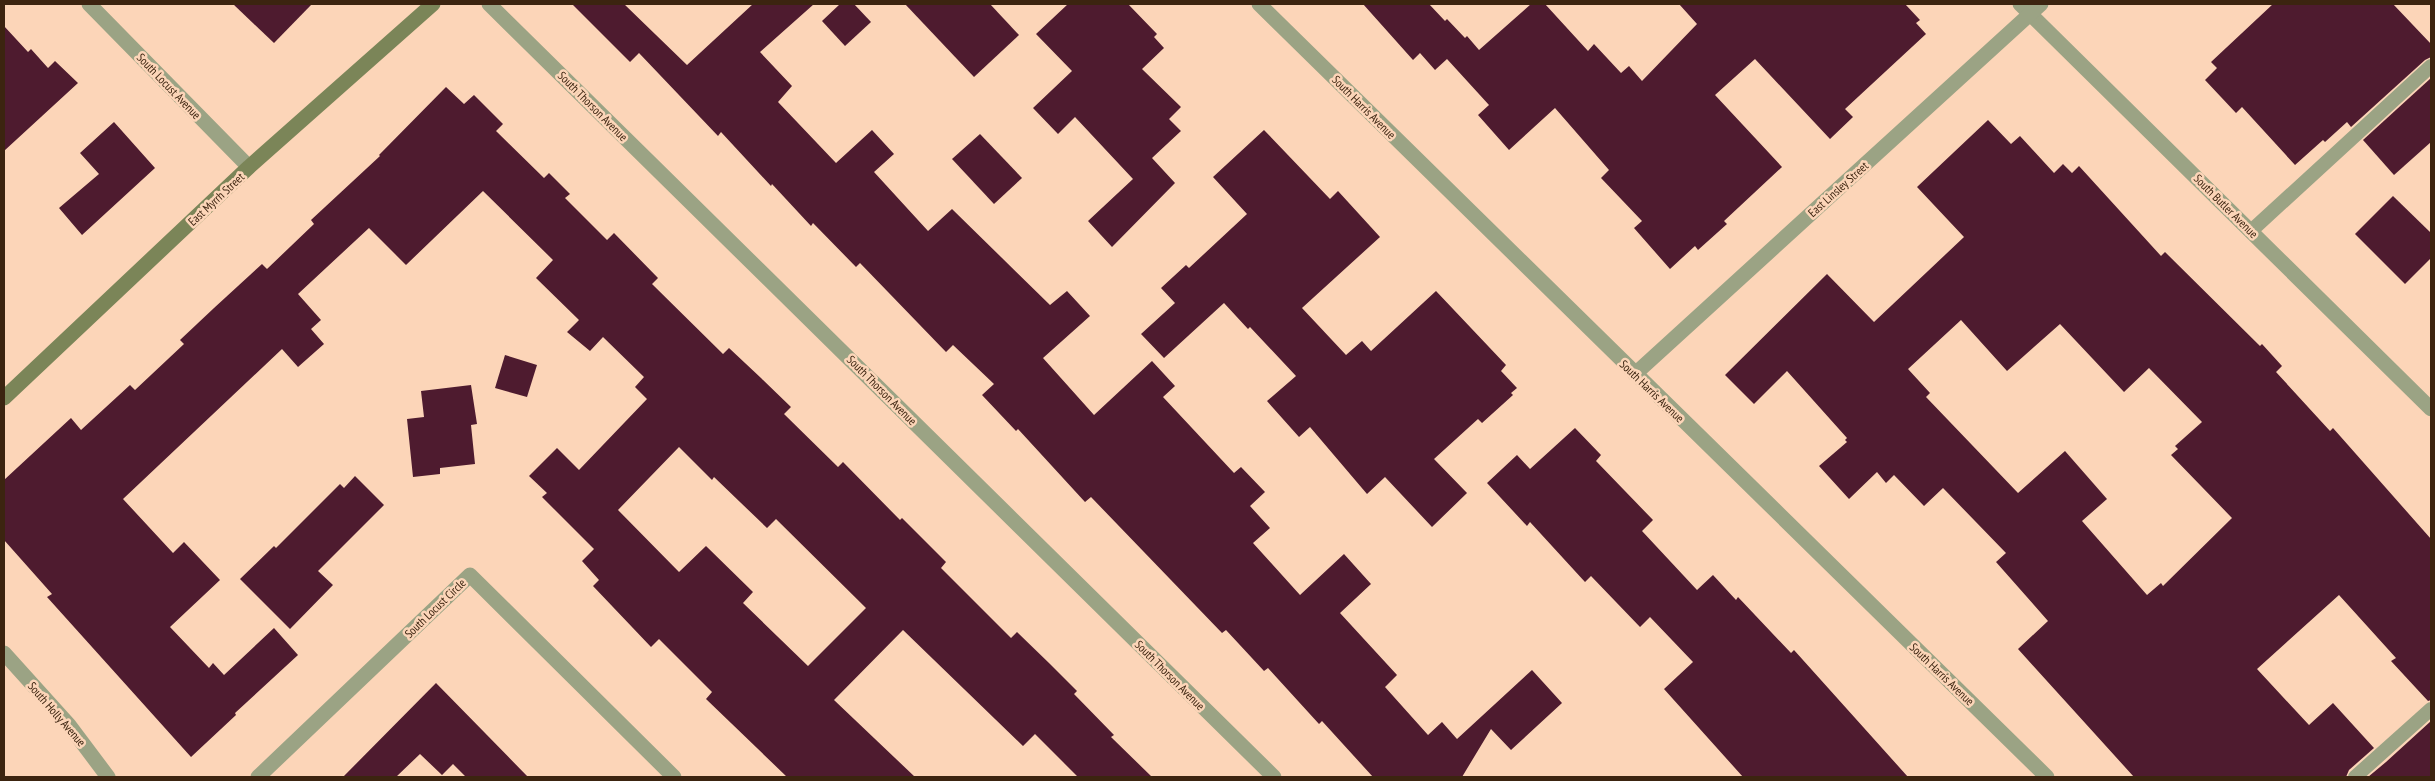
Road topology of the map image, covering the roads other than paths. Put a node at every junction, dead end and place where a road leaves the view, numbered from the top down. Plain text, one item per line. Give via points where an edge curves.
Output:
1 (89, 4) edge
2 (433, 4) edge
3 (489, 4) edge
4 (1259, 4) edge
5 (2030, 7) edge
6 (2431, 66) edge
7 (249, 167) junction
8 (2251, 231) junction
9 (1635, 374) junction
10 (4, 398) edge
11 (2431, 409) edge
12 (4, 653) edge
13 (2431, 708) edge
14 (108, 777) edge
15 (258, 777) edge
16 (674, 777) edge
17 (1274, 777) edge
18 (2047, 777) edge
19 (2355, 777) edge

1 - 7 street, South Locust Avenue
2 - 7 street, East Myrrh Street
3 - 17 street, South Thorson Avenue
4 - 9 street, South Harris Avenue
5 - 8 street, South Butler Avenue
5 - 9 street, East Linsley Street
6 - 8 lane
7 - 10 street, East Myrrh Street
8 - 11 street, South Butler Avenue
9 - 18 street, South Harris Avenue
12 - 14 street, South Holly Avenue via 69,724
13 - 19 lane
15 - 16 street, South Locust Circle via 470,575

